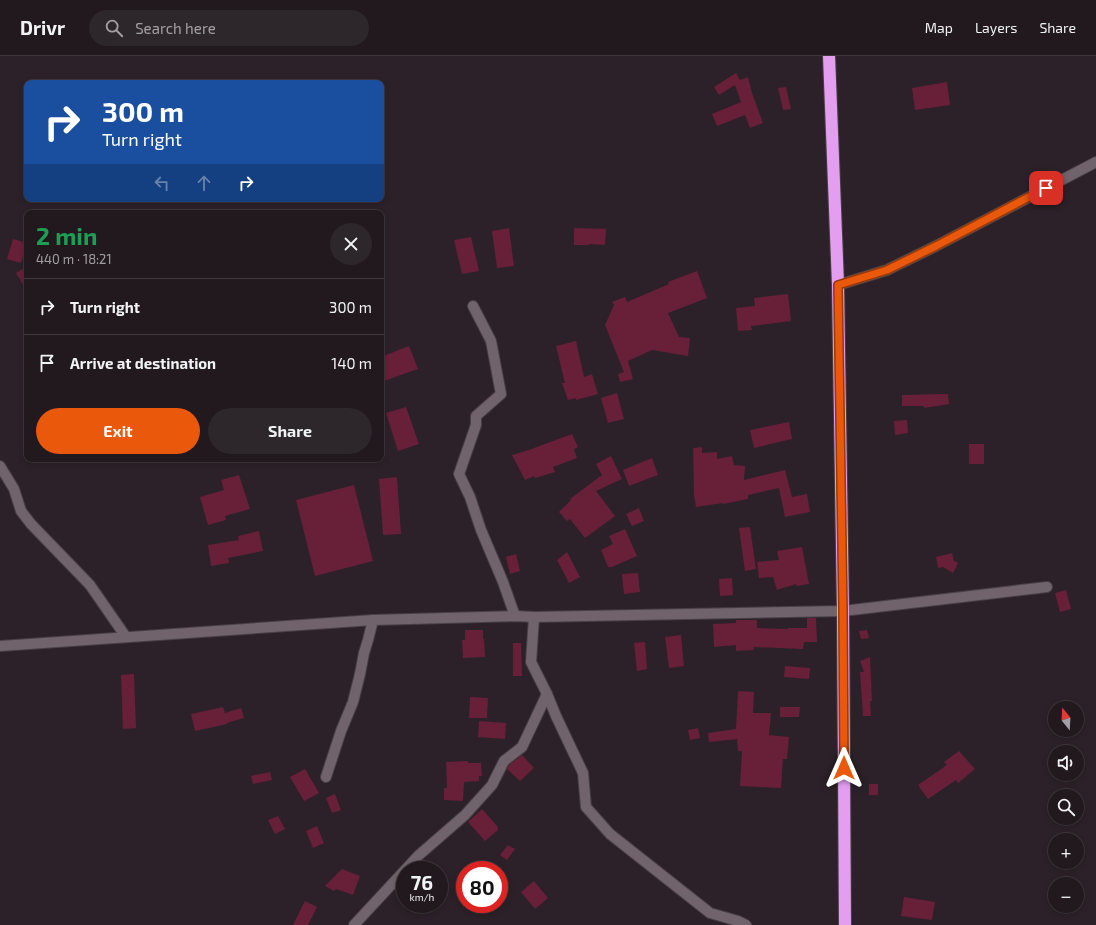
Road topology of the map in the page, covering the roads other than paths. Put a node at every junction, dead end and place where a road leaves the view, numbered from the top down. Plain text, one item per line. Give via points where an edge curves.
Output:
1 (829, 56) edge
2 (1096, 162) edge
3 (838, 285) junction
4 (473, 306) dead end
5 (0, 466) edge
6 (1047, 587) dead end
7 (843, 611) junction
8 (515, 616) junction
9 (534, 617) junction
10 (372, 620) junction
11 (126, 636) junction
12 (0, 646) edge
13 (547, 694) junction
14 (326, 777) dead end
15 (354, 925) edge
16 (746, 925) edge
17 (846, 925) edge

1 - 3 highway
2 - 3 street via 887,270
3 - 7 highway
4 - 8 street via 491,342 501,394 476,416 476,425 459,474
5 - 11 street via 14,489 21,510 31,524 90,585
6 - 7 street
7 - 9 street
7 - 17 highway
8 - 9 street
8 - 10 street
9 - 13 street via 531,662
10 - 11 street
10 - 14 street via 353,702
11 - 12 street
13 - 15 street via 522,747 504,761 492,785 465,815 419,855
13 - 16 street via 583,773 586,807 610,834 710,913

